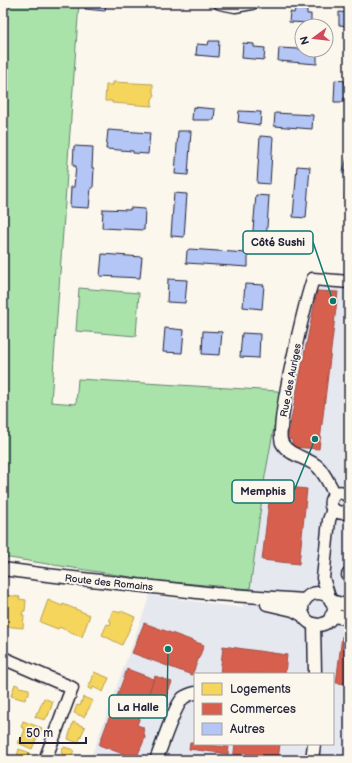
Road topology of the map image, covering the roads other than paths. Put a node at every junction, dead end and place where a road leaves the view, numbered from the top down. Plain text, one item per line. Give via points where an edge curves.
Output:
1 (220, 3) edge
2 (252, 3) edge
3 (349, 282) edge
4 (335, 494) junction
5 (349, 497) edge
6 (349, 508) edge
7 (333, 509) junction
8 (3, 569) edge
9 (323, 578) junction
10 (215, 594) junction
11 (309, 597) junction
12 (330, 599) junction
13 (349, 606) edge
14 (304, 616) junction
15 (331, 616) junction
16 (349, 618) edge
17 (314, 624) junction
18 (3, 658) edge
19 (316, 673) edge
20 (194, 693) edge
21 (314, 745) edge
22 (46, 760) edge
23 (156, 760) edge
24 (312, 760) edge

1 - 2 street via 235,6
3 - 4 street, Rue des Auriges via 312,279 280,431 281,442 288,450 318,466
4 - 5 street via 342,492
4 - 7 street via 331,499
6 - 7 street via 342,513
7 - 9 street via 329,520
8 - 10 street, Route des Romains
9 - 11 street
9 - 12 street
10 - 11 street, Route des Romains
10 - 14 street, Route des Romains via 293,610
11 - 12 street, Route des Romains via 318,593
11 - 14 street via 302,605
12 - 13 street, Route des Romains
12 - 15 street via 333,611
14 - 17 street, Route des Romains
15 - 16 street
15 - 17 street via 324,623
17 - 19 street
18 - 22 street via 72,688
20 - 23 street via 182,699
21 - 24 street

